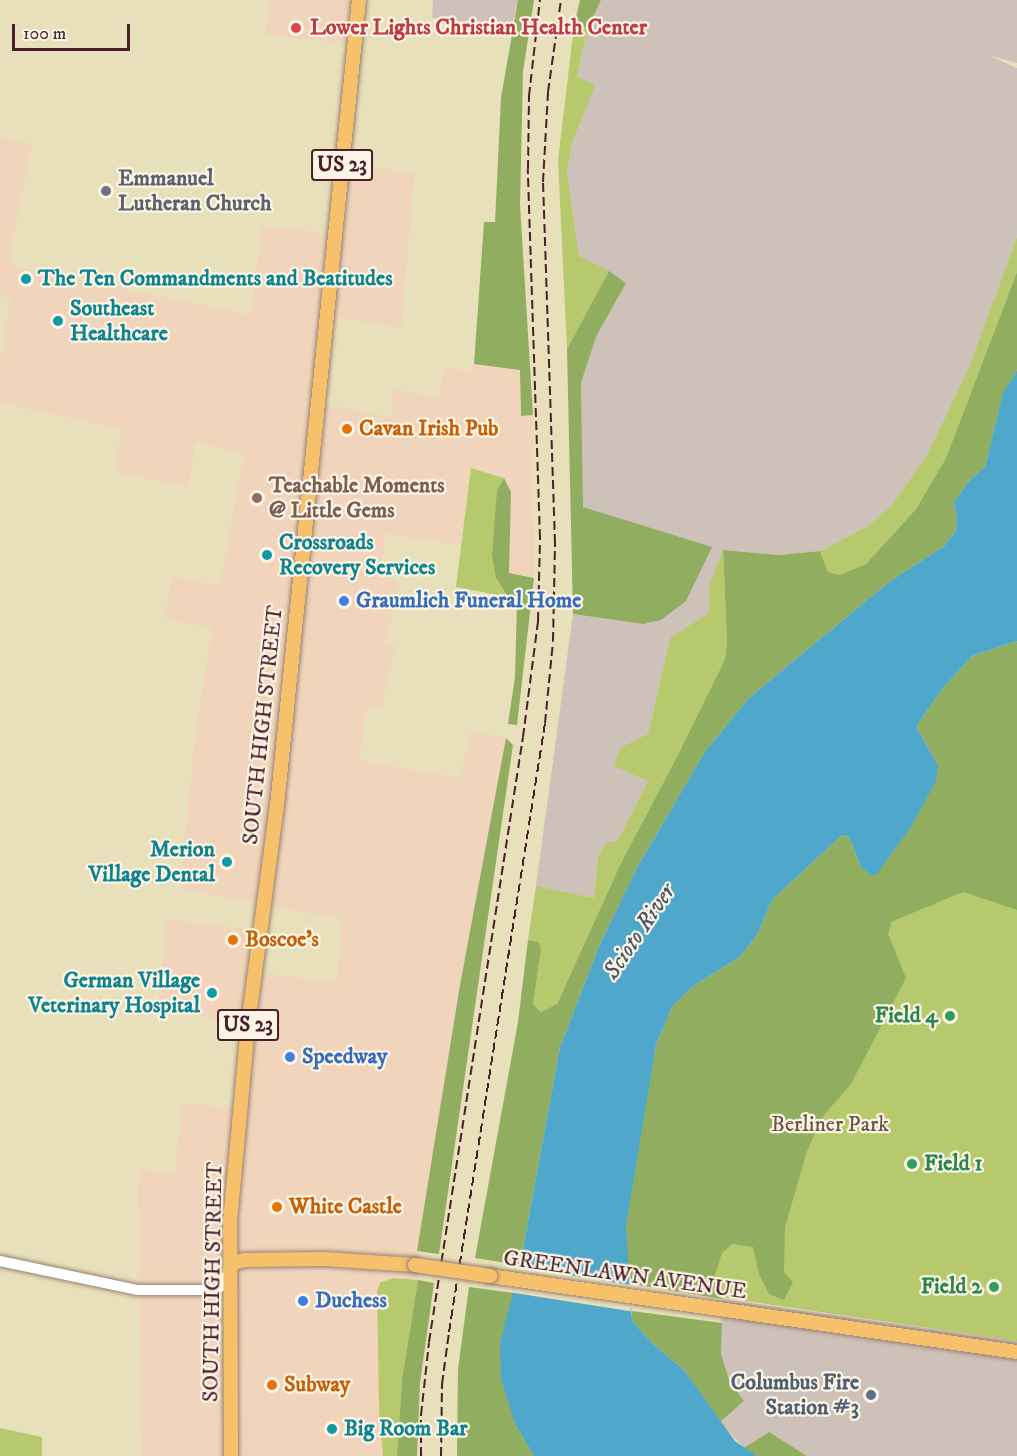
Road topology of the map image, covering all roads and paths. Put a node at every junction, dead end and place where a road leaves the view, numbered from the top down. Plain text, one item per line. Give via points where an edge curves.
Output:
1 (359, 0) edge
2 (0, 1261) edge
3 (230, 1270) junction
4 (1017, 1352) edge
5 (231, 1456) edge

1 - 3 main road, SOUTH HIGH STREET / US 23 via 277,806 248,1025 230,1221
2 - 3 street via 138,1290 214,1290
3 - 4 main road, GREENLAWN AVENUE, bridge via 233,1263 244,1260 334,1259 415,1265
3 - 5 main road, SOUTH HIGH STREET / US 23

